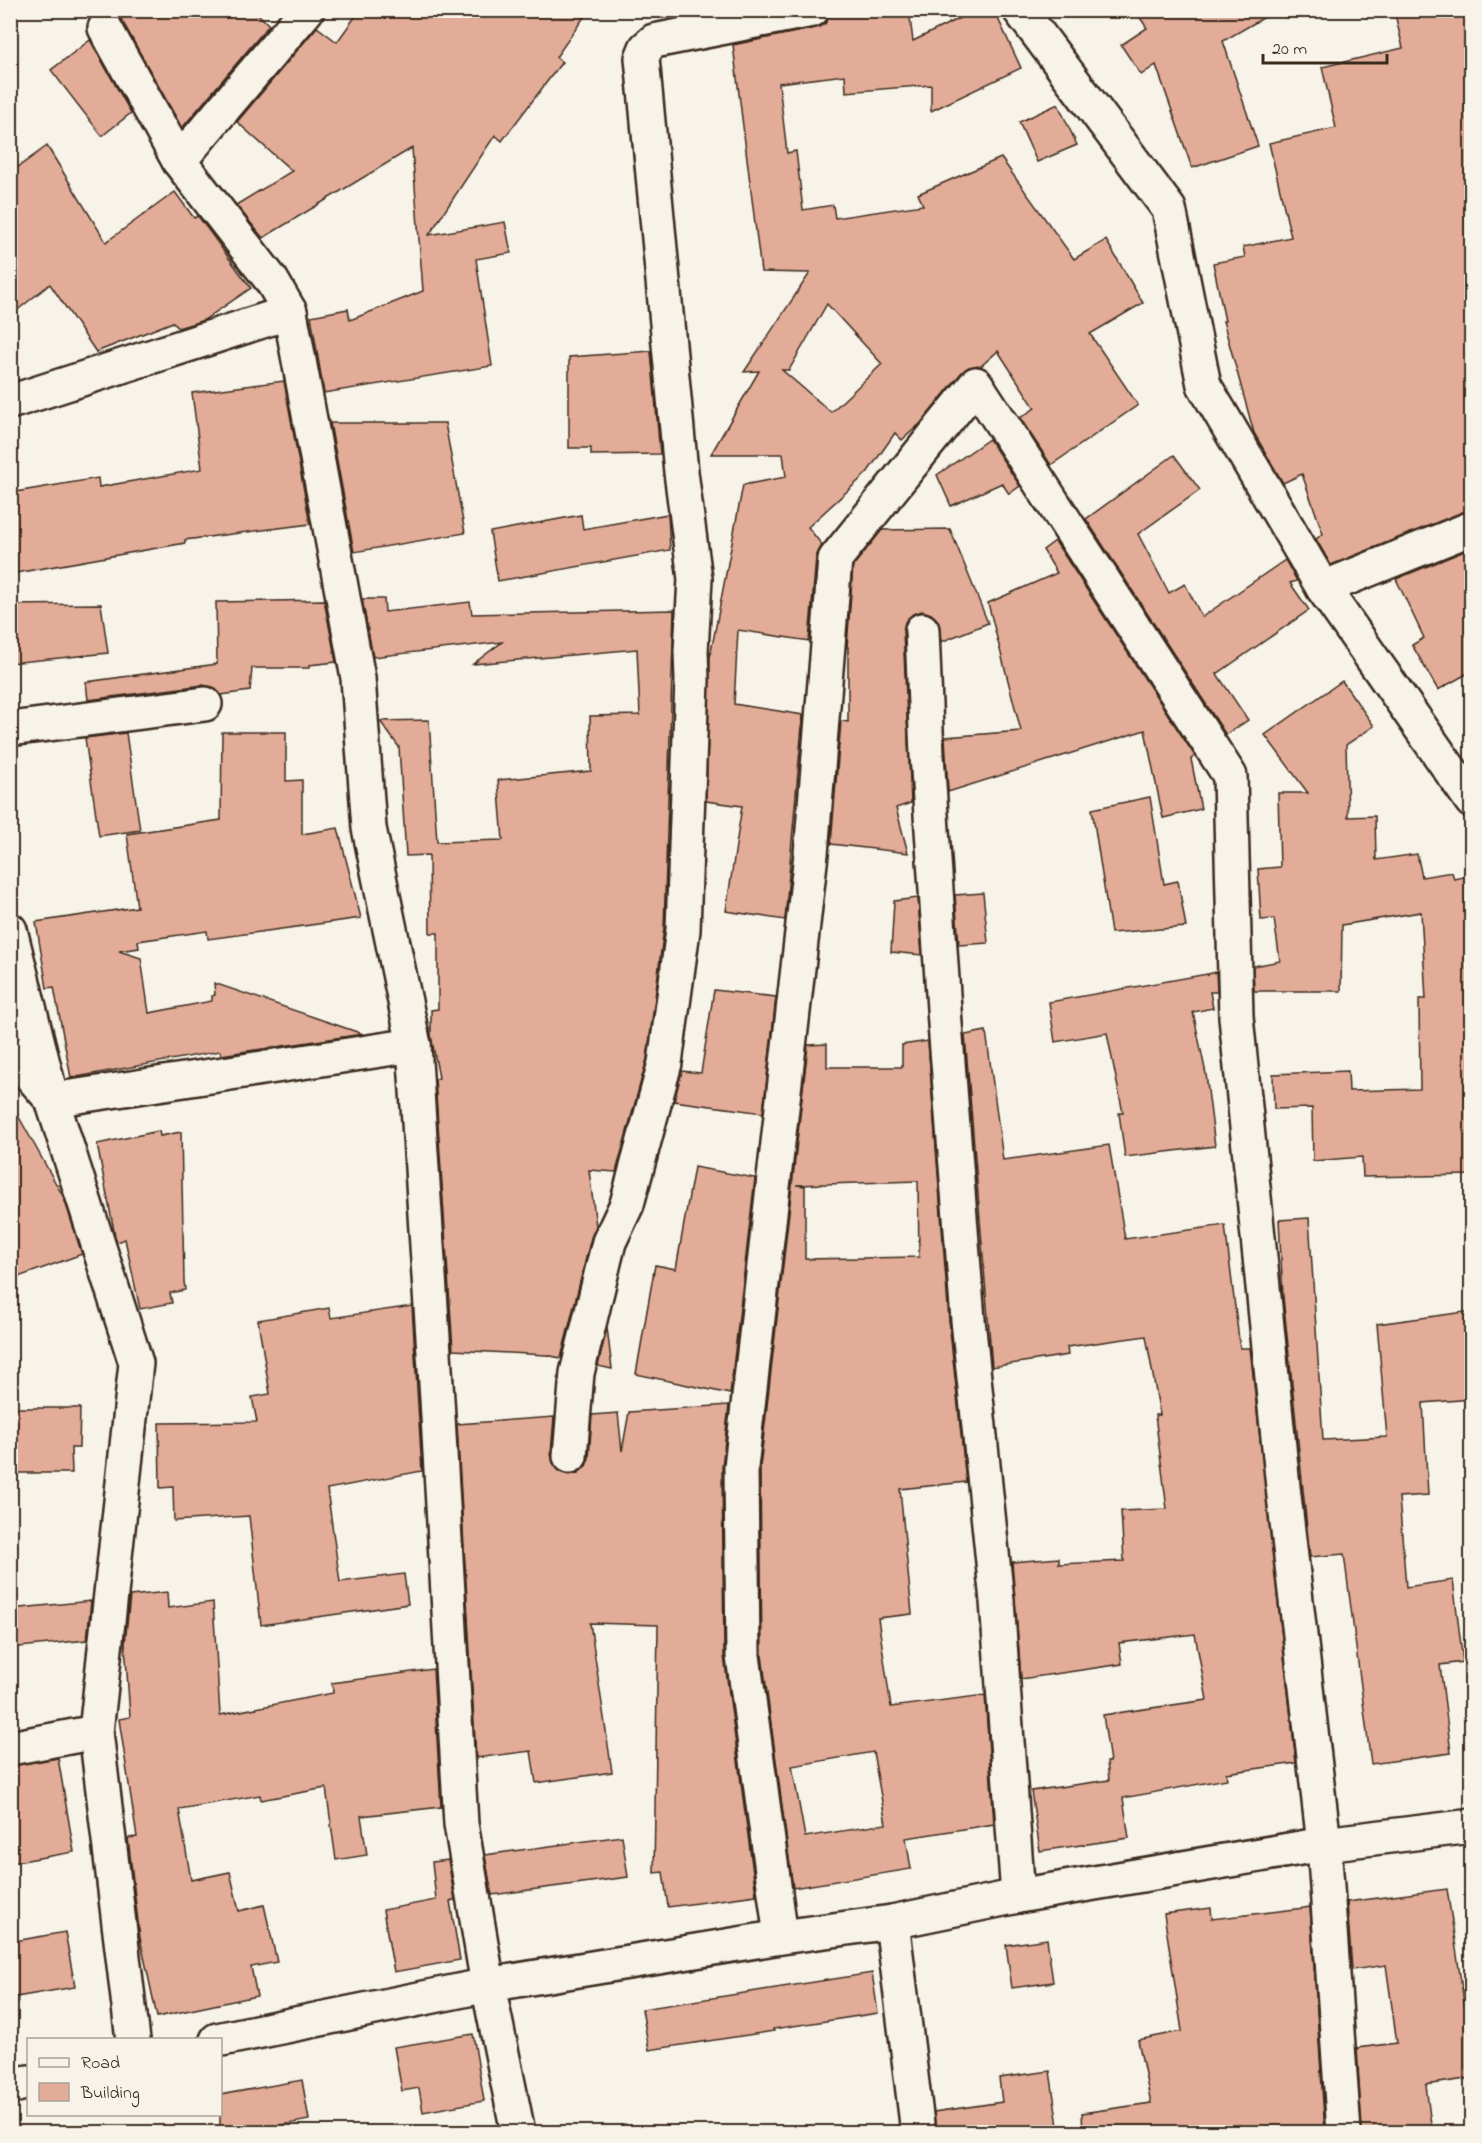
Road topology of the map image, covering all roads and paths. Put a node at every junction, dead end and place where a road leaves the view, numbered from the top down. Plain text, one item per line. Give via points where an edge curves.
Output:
1 (307, 10) edge
2 (812, 10) edge
3 (1020, 10) edge
4 (105, 28) dead end
5 (179, 161) junction
6 (290, 312) junction
7 (10, 402) edge
8 (1472, 528) edge
9 (1323, 588) junction
10 (922, 630) dead end
11 (205, 704) dead end
12 (10, 729) edge
13 (1472, 801) edge
14 (10, 930) edge
15 (414, 1045) junction
16 (10, 1052) edge
17 (52, 1100) junction
18 (570, 1456) dead end
19 (96, 1732) junction
20 (10, 1748) edge
21 (1472, 1826) edge
22 (1324, 1844) junction
23 (1018, 1896) junction
24 (892, 1922) junction
25 (781, 1937) junction
26 (488, 1985) junction
27 (133, 2038) edge
28 (222, 2039) edge
29 (27, 2082) edge
30 (10, 2087) edge
31 (518, 2133) edge
32 (918, 2133) edge
33 (1344, 2133) edge

1 - 5 street
2 - 18 street via 654,41 642,58 681,472 695,579 683,930 665,1063 627,1204 609,1242 577,1373
3 - 9 street via 1169,209 1204,385
4 - 5 street
5 - 6 street via 272,281
6 - 7 street
6 - 15 street via 358,678 369,828
8 - 9 street
9 - 13 street
10 - 23 street via 945,1024 968,1320 997,1601
11 - 12 street
14 - 17 street
15 - 17 street
15 - 26 street via 461,1824
16 - 17 street
17 - 19 street via 136,1363
19 - 20 street
19 - 27 street
21 - 22 street
22 - 23 street
22 - 25 street via 1236,1017 1230,777 976,384 836,559 811,854 741,1467 743,1656
22 - 33 street
23 - 24 street
24 - 25 street
24 - 32 street
25 - 26 street
26 - 28 street
26 - 31 street
29 - 30 street

